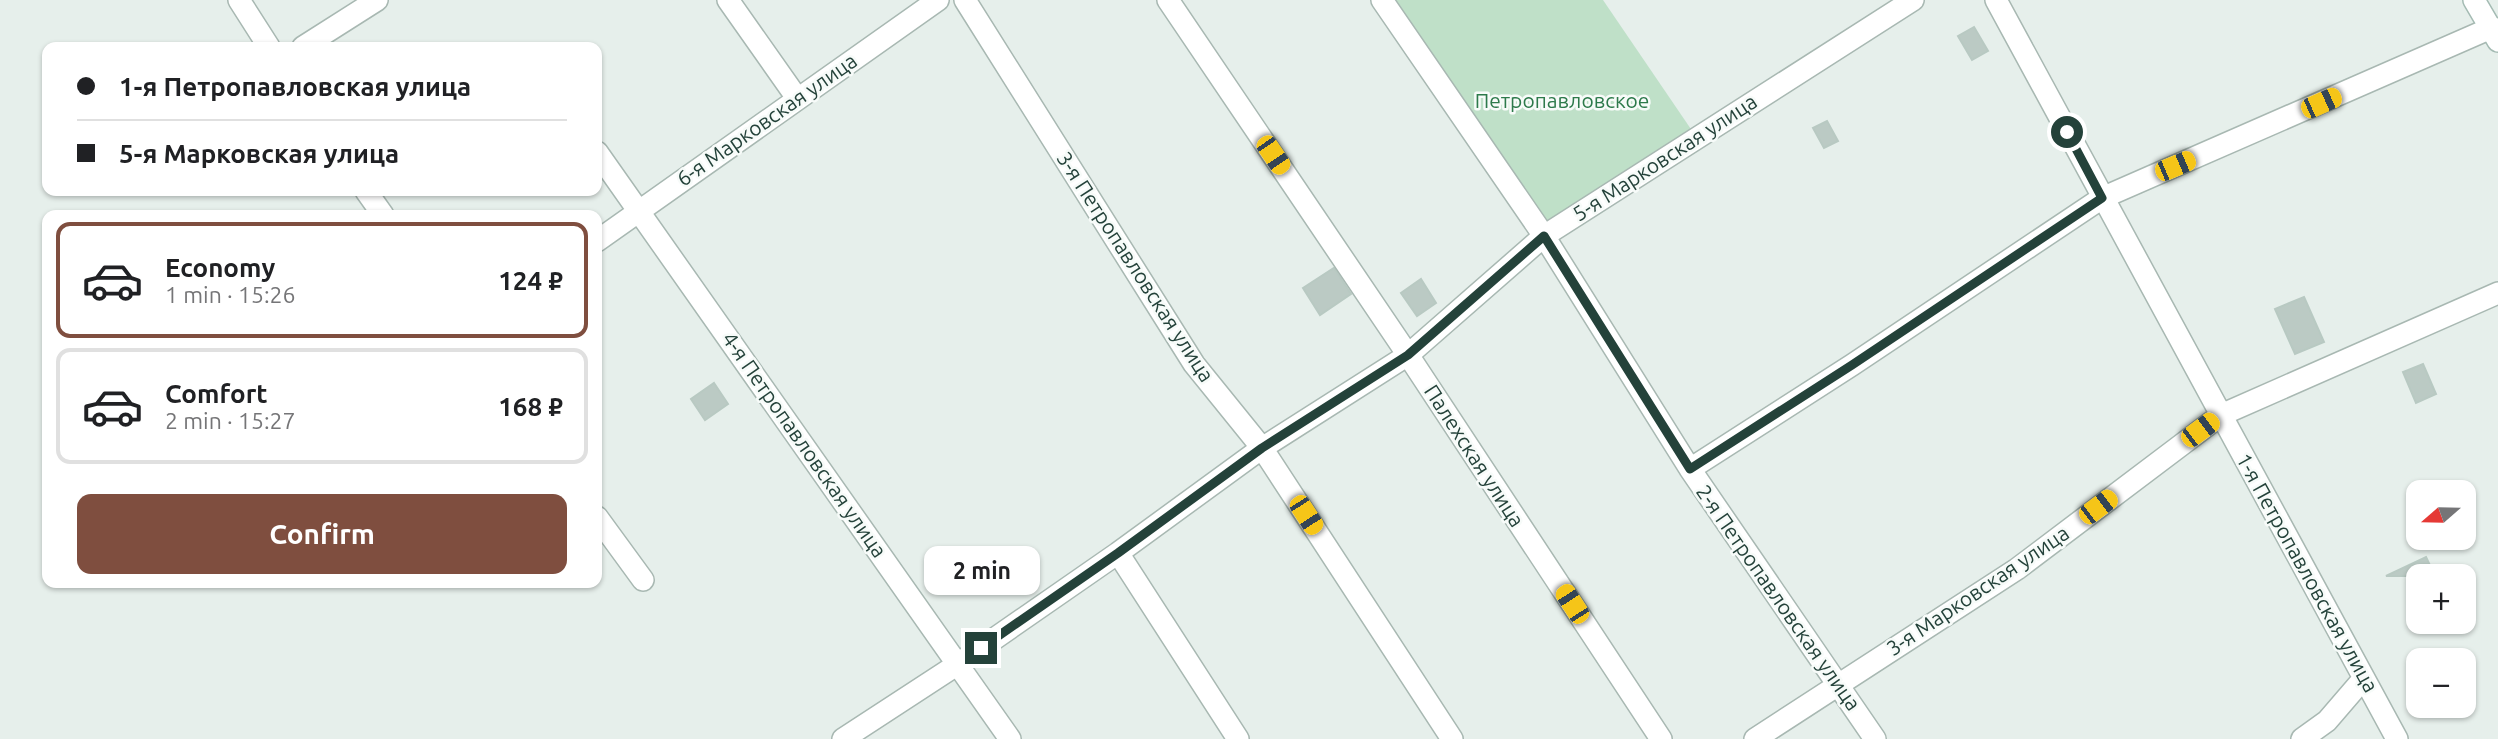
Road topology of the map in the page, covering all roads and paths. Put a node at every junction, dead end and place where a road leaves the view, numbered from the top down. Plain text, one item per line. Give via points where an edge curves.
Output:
1 (239, 0) edge
2 (377, 0) edge
3 (728, 0) edge
4 (938, 0) edge
5 (965, 0) edge
6 (1168, 0) edge
7 (1382, 0) edge
8 (1913, 0) edge
9 (1996, 0) edge
10 (2474, 0) edge
11 (2496, 33) edge
12 (266, 42) edge
13 (311, 42) edge
14 (797, 98) junction
15 (602, 159) edge
16 (2102, 198) junction
17 (640, 210) junction
18 (1544, 236) junction
19 (602, 237) edge
20 (2498, 293) edge
21 (1408, 355) junction
22 (2221, 415) junction
23 (1262, 448) junction
24 (1690, 469) junction
25 (602, 524) edge
26 (1118, 553) junction
27 (643, 580) dead end
28 (958, 664) junction
29 (2364, 678) junction
30 (1839, 685) junction
31 (843, 739) edge
32 (1010, 739) edge
33 (1238, 739) edge
34 (1452, 739) edge
35 (1661, 739) edge
36 (1755, 739) edge
37 (1875, 739) edge
38 (2302, 739) edge
39 (2397, 739) edge

1 - 12 street
2 - 13 street
3 - 14 street
4 - 14 street, 6-я Марковская улица
5 - 23 street, 3-я Петропавловская улица via 1194,364
6 - 21 street, Палехская улица
7 - 18 street, 2-я Петропавловская улица
8 - 18 street, 5-я Марковская улица
9 - 16 street, 1-я Петропавловская улица
10 - 11 street
11 - 16 street
14 - 17 street, 6-я Марковская улица
15 - 17 street, 4-я Петропавловская улица
16 - 22 street, 1-я Петропавловская улица
16 - 24 street
17 - 19 street, 6-я Марковская улица
17 - 28 street, 4-я Петропавловская улица
18 - 21 street, 5-я Марковская улица
18 - 24 street, 2-я Петропавловская улица
20 - 22 street, 3-я Марковская улица
21 - 23 street, 5-я Марковская улица
21 - 35 street, Палехская улица
22 - 29 street, 1-я Петропавловская улица
22 - 30 street, 3-я Марковская улица via 2017,569
23 - 26 street, 5-я Марковская улица
23 - 34 street, 3-я Петропавловская улица
24 - 30 street, 2-я Петропавловская улица
25 - 27 street
26 - 28 street, 5-я Марковская улица
26 - 33 street
28 - 31 street, 5-я Марковская улица
28 - 32 street, 4-я Петропавловская улица
29 - 38 street via 2327,721
29 - 39 street, 1-я Петропавловская улица
30 - 36 street, 3-я Марковская улица
30 - 37 street, 2-я Петропавловская улица

